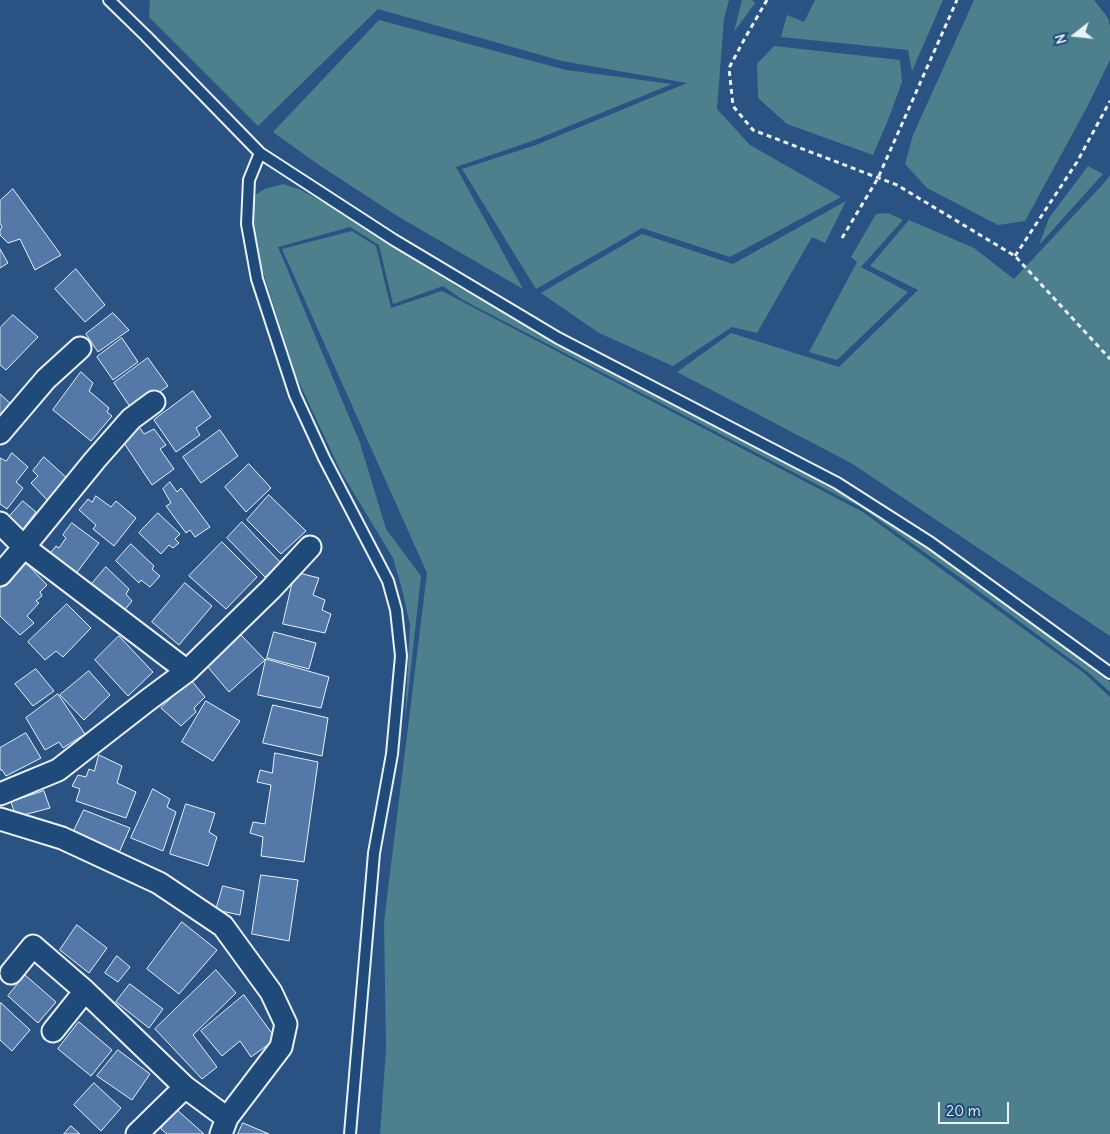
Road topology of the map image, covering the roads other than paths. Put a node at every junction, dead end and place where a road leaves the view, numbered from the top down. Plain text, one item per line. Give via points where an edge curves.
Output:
1 (109, 0) edge
2 (260, 153) junction
3 (80, 348) dead end
4 (154, 402) dead end
5 (0, 433) edge
6 (0, 523) edge
7 (24, 547) junction
8 (310, 547) dead end
9 (0, 575) edge
10 (187, 671) junction
11 (1110, 673) edge
12 (0, 794) edge
13 (0, 819) edge
14 (11, 973) dead end
15 (85, 991) junction
16 (53, 1031) dead end
17 (184, 1087) junction
18 (224, 1126) edge
19 (137, 1134) edge
20 (350, 1134) edge

1 - 2 lane
2 - 11 lane via 394,240 558,338 837,483 930,543
2 - 20 lane via 249,180 246,224 257,279 296,395 324,458 388,581 396,610 401,656 392,754 374,853
3 - 5 street via 46,379
4 - 7 street via 131,419
6 - 7 street
7 - 9 street
7 - 10 street
8 - 10 street
10 - 12 street via 58,770
13 - 18 street via 62,838 159,883 223,926 271,992 286,1024 282,1047
14 - 15 street via 32,946
15 - 16 street
15 - 17 street
17 - 18 street
17 - 19 street

